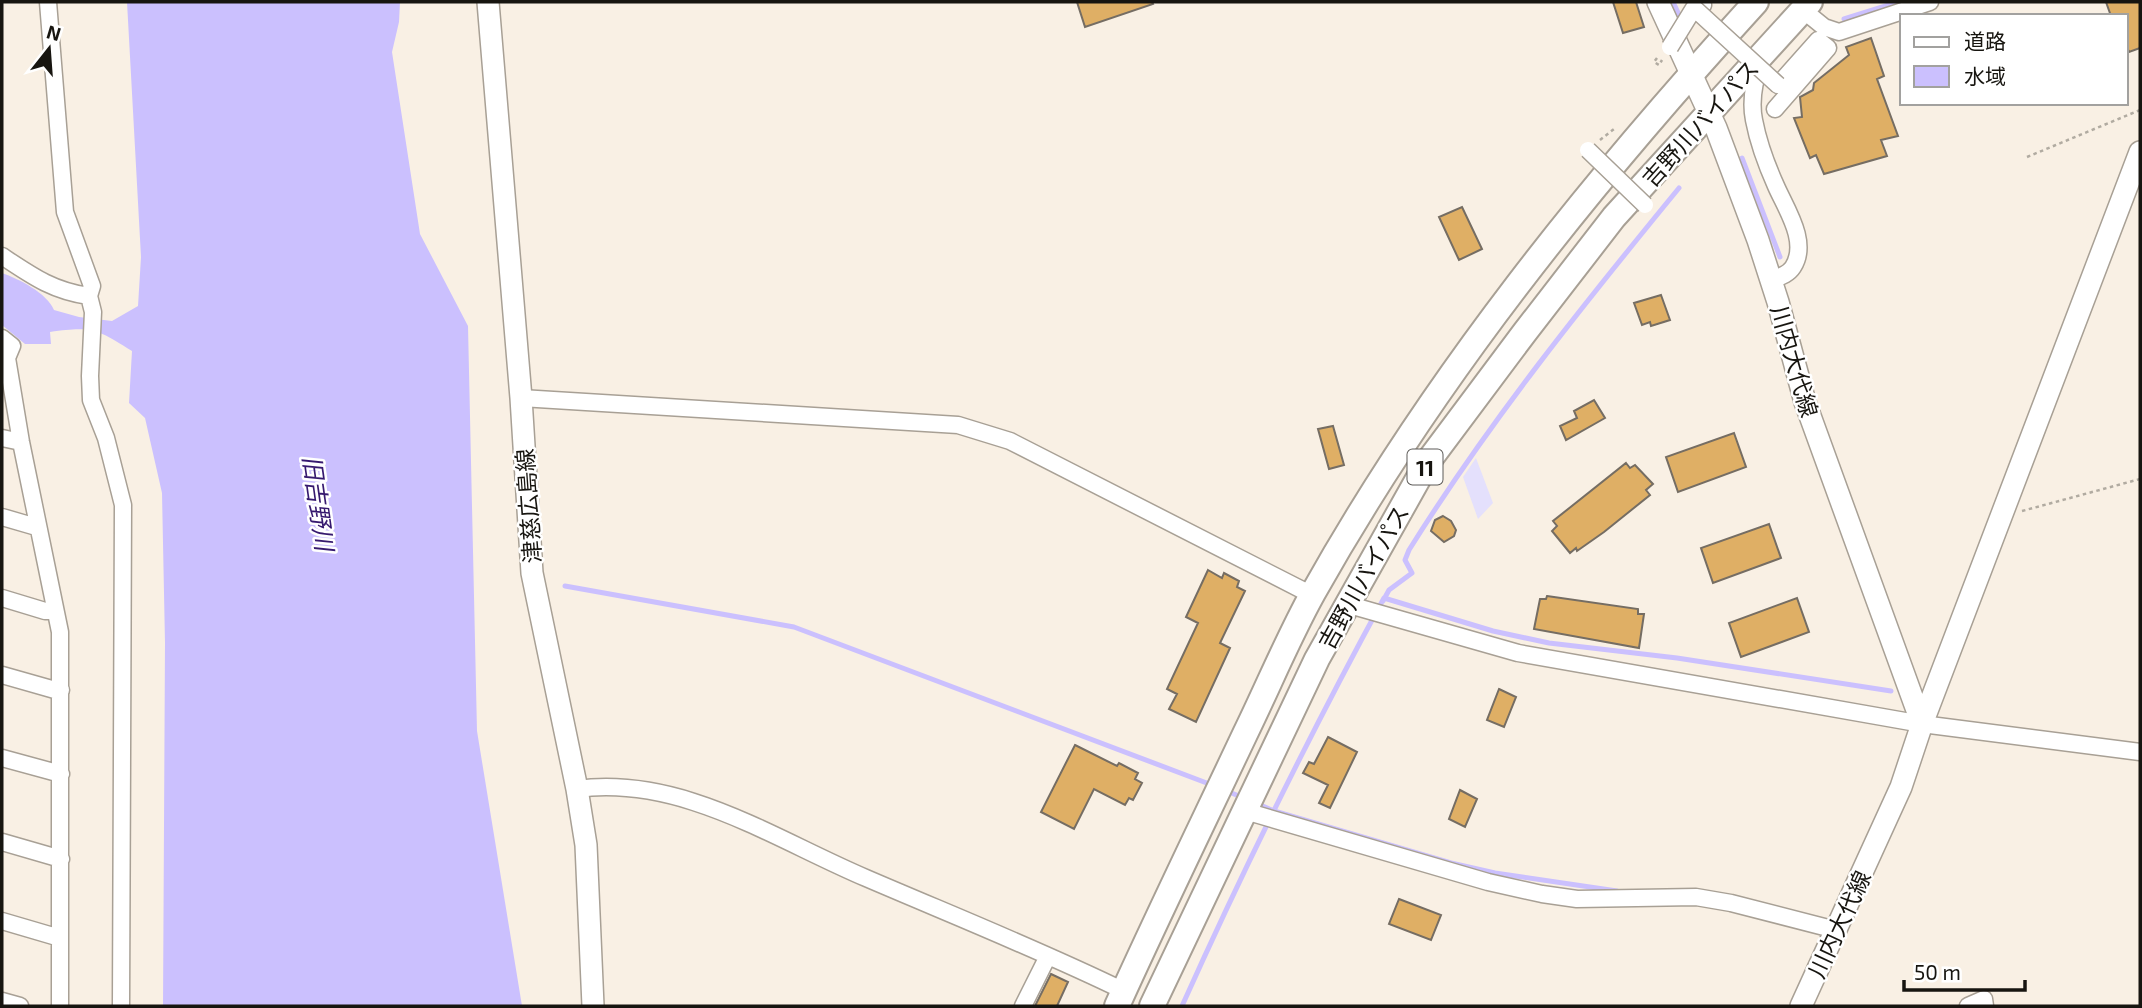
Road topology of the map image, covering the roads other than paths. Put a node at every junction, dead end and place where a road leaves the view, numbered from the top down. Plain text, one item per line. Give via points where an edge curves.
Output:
1 (48, 2) edge
2 (488, 2) edge
3 (1658, 2) edge
4 (1756, 2) edge
5 (1930, 2) edge
6 (1698, 4) edge
7 (1807, 6) edge
8 (1670, 47) dead end
9 (1766, 50) junction
10 (1690, 74) junction
11 (1775, 109) dead end
12 (1709, 112) junction
13 (1588, 150) dead end
14 (2140, 152) edge
15 (1645, 205) dead end
16 (2, 256) edge
17 (1770, 280) junction
18 (91, 304) junction
19 (2, 338) edge
20 (4, 357) edge
21 (521, 398) junction
22 (2, 438) edge
23 (21, 442) junction
24 (2, 517) edge
25 (38, 525) junction
26 (1312, 595) junction
27 (2, 598) edge
28 (1346, 604) junction
29 (55, 611) junction
30 (2, 675) edge
31 (61, 690) junction
32 (1922, 724) junction
33 (2140, 752) edge
34 (2, 758) edge
35 (61, 775) junction
36 (577, 789) junction
37 (1245, 811) junction
38 (2, 842) edge
39 (61, 859) junction
40 (2, 921) edge
41 (1836, 930) junction
42 (60, 939) junction
43 (1048, 956) junction
44 (1120, 999) edge
45 (2, 1001) edge
46 (20, 1006) edge
47 (60, 1006) edge
48 (121, 1006) edge
49 (593, 1006) edge
50 (1023, 1006) edge
51 (1152, 1006) edge
52 (1801, 1006) edge
53 (1968, 1006) edge
54 (1985, 1006) edge

1 - 18 street via 65,212 92,286
2 - 21 main road, 津慈広島線
3 - 10 main road, 川内大代線
4 - 10 highway, 吉野川バイパス / 11
5 - 7 street via 1839,32 1824,27
6 - 8 street, bridge
6 - 11 street, bridge via 1778,85 1818,40 1828,48
7 - 9 highway, 吉野川バイパス / 11
9 - 12 highway, 吉野川バイパス / 11
9 - 17 street via 1751,103 1799,248 1793,268
10 - 12 main road, 川内大代線
10 - 26 highway, 吉野川バイパス / 11 via 1592,188 1496,311 1406,442
12 - 17 main road, 川内大代線
12 - 28 highway, 吉野川バイパス / 11 via 1614,217 1443,441
13 - 15 street, bridge
14 - 32 main road, 川内大代線
16 - 18 street via 45,284
17 - 32 main road, 川内大代線 via 1805,402
18 - 48 street via 91,400 123,505
19 - 20 street via 12,346
20 - 23 street
21 - 26 street via 958,425 1010,441
21 - 36 main road, 津慈広島線 via 532,573
22 - 23 street
23 - 25 street
24 - 25 street
25 - 29 street
26 - 44 highway, 吉野川バイパス / 11
27 - 29 street
28 - 32 street via 1518,653
28 - 37 highway, 吉野川バイパス / 11
29 - 31 street
30 - 31 street
31 - 35 street
32 - 33 street
32 - 41 main road, 川内大代線 via 1901,787
34 - 35 street
35 - 39 street
36 - 43 street via 604,786 680,796
36 - 49 main road, 津慈広島線 via 586,845
37 - 41 street via 1542,894 1577,899 1696,897
37 - 51 highway, 吉野川バイパス / 11
38 - 39 street
39 - 42 street
40 - 42 street
41 - 52 main road, 川内大代線
42 - 47 street
43 - 44 street
43 - 50 street
45 - 46 street
53 - 54 street via 1984,999

